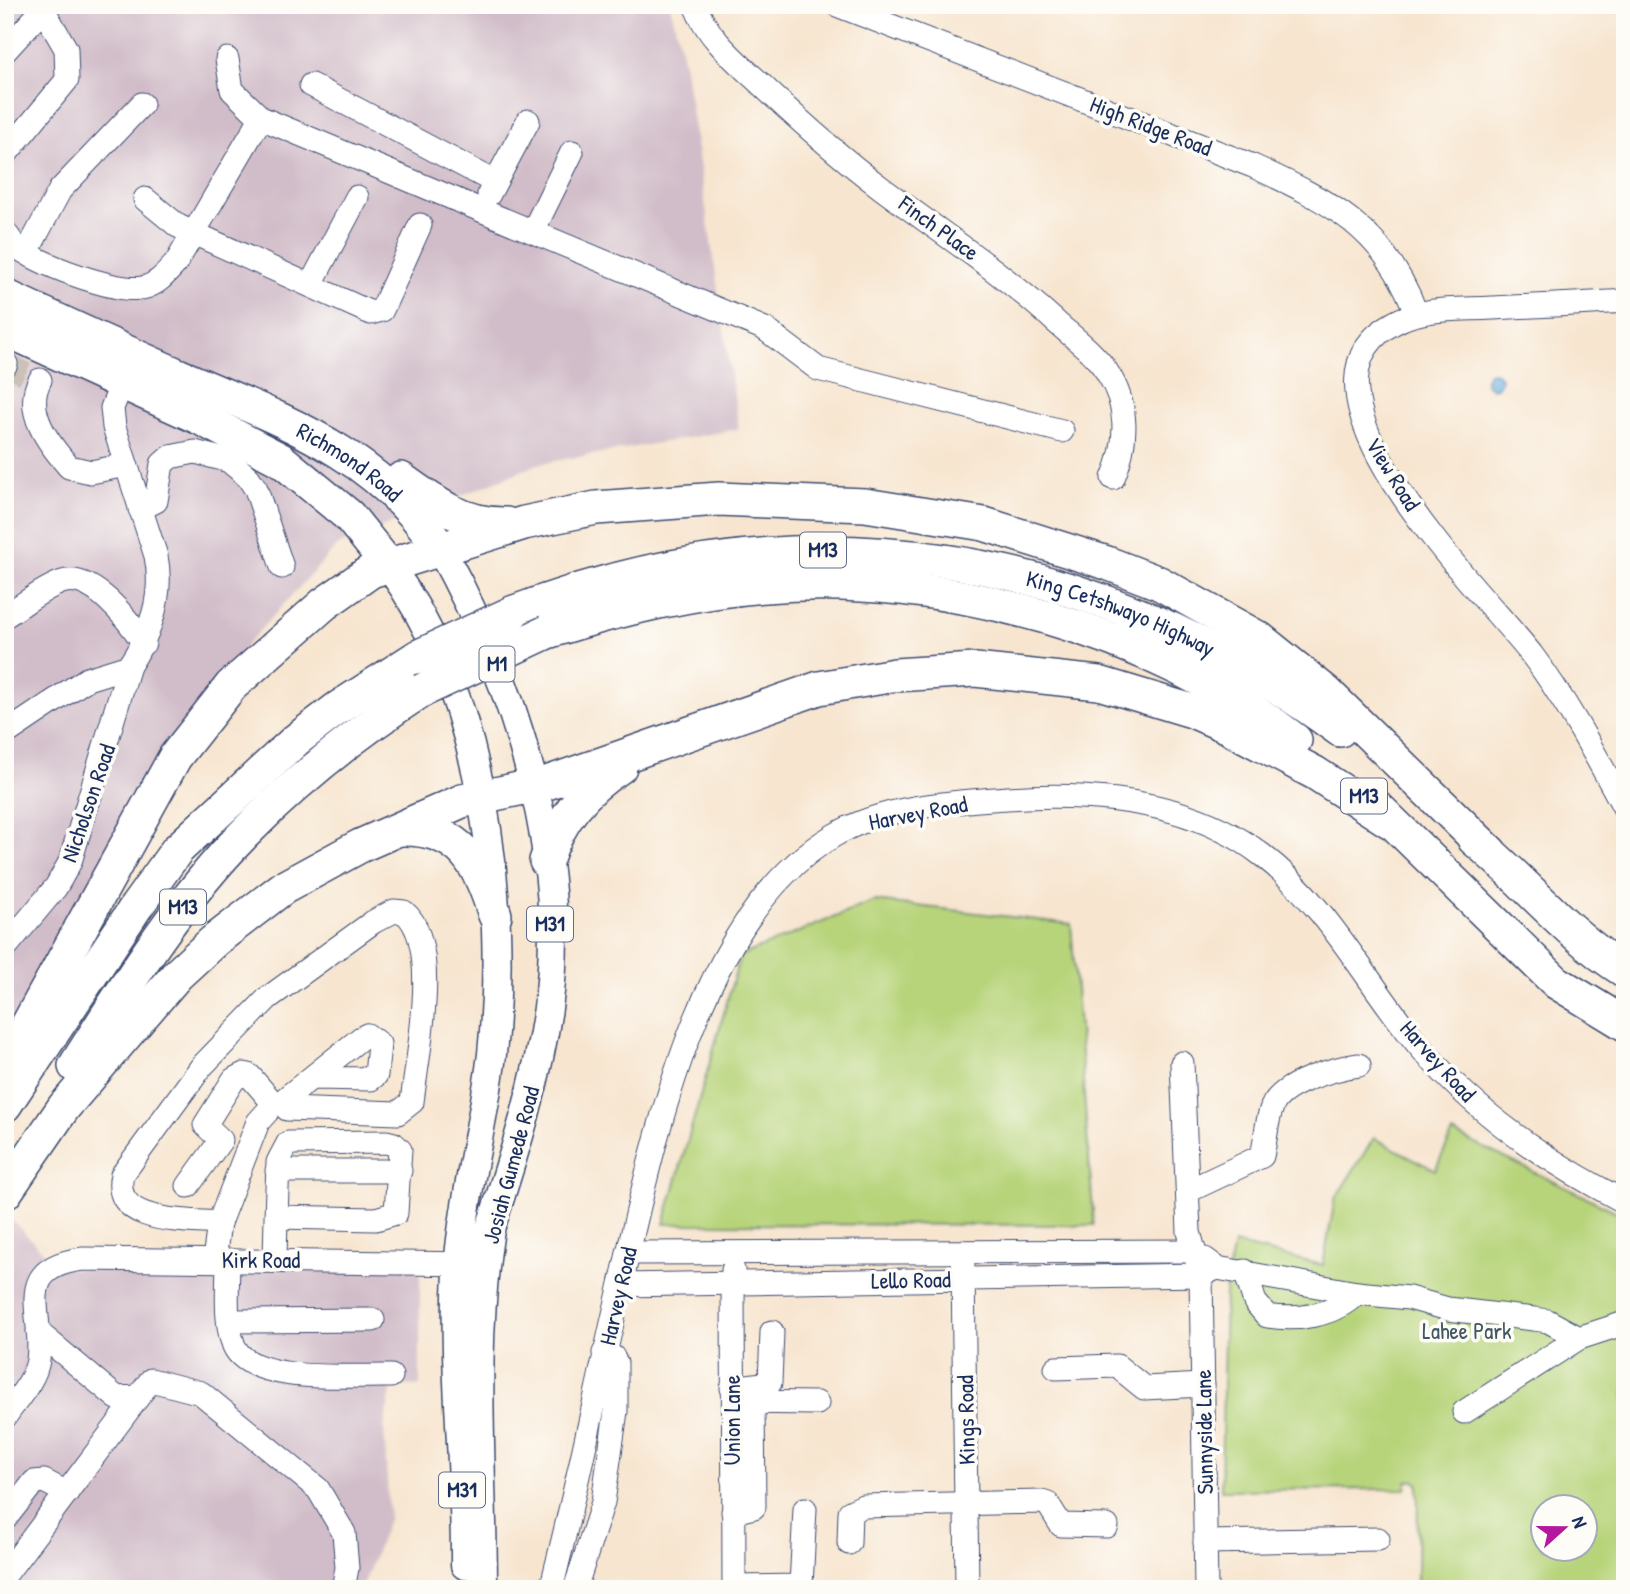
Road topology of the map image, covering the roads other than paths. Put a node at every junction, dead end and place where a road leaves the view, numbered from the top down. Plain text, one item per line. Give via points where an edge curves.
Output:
1 (695, 5) edge
2 (837, 5) edge
3 (45, 7) edge
4 (5, 51) edge
5 (227, 59) dead end
6 (311, 85) dead end
7 (142, 104) dead end
8 (261, 118) junction
9 (528, 121) dead end
10 (572, 152) dead end
11 (5, 155) edge
12 (495, 182) junction
13 (357, 197) dead end
14 (145, 199) dead end
15 (481, 209) junction
16 (421, 225) dead end
17 (533, 231) junction
18 (5, 232) edge
19 (196, 232) junction
20 (27, 252) junction
21 (311, 284) junction
22 (5, 296) edge
23 (1625, 301) edge
24 (1416, 313) junction
25 (5, 329) edge
26 (56, 351) junction
27 (128, 368) junction
28 (19, 371) edge
29 (1062, 431) dead end
30 (338, 451) junction
31 (126, 465) junction
32 (1113, 478) dead end
33 (332, 500) junction
34 (140, 509) junction
35 (524, 523) junction
36 (440, 550) junction
37 (389, 566) junction
38 (282, 567) dead end
39 (324, 604) junction
40 (5, 616) edge
41 (144, 643) junction
42 (129, 666) junction
43 (5, 734) edge
44 (659, 746) junction
45 (533, 786) junction
46 (481, 795) junction
47 (1625, 809) edge
48 (1389, 821) junction
49 (402, 829) junction
50 (1490, 852) junction
51 (546, 861) junction
52 (495, 915) junction
53 (5, 948) edge
54 (1625, 971) edge
55 (1625, 1024) edge
56 (1182, 1063) dead end
57 (1359, 1065) dead end
58 (5, 1066) edge
59 (312, 1078) dead end
60 (277, 1104) junction
61 (5, 1105) edge
62 (5, 1176) edge
63 (188, 1186) dead end
64 (1188, 1191) junction
65 (5, 1193) edge
66 (1625, 1202) edge
67 (276, 1217) junction
68 (219, 1223) junction
69 (1194, 1251) junction
70 (735, 1252) junction
71 (963, 1252) junction
72 (628, 1253) junction
73 (221, 1260) junction
74 (275, 1260) junction
75 (472, 1264) junction
76 (1245, 1271) junction
77 (1209, 1272) junction
78 (963, 1279) junction
79 (732, 1283) junction
80 (621, 1285) junction
81 (1357, 1293) junction
82 (229, 1321) junction
83 (373, 1321) dead end
84 (1625, 1323) edge
85 (38, 1332) junction
86 (772, 1332) dead end
87 (1579, 1338) junction
88 (604, 1353) junction
89 (1056, 1368) dead end
90 (391, 1376) dead end
91 (1203, 1385) junction
92 (138, 1397) junction
93 (739, 1397) junction
94 (817, 1403) dead end
95 (1464, 1412) dead end
96 (5, 1417) edge
97 (67, 1493) junction
98 (967, 1502) junction
99 (805, 1509) dead end
100 (5, 1519) edge
101 (1107, 1526) dead end
102 (1378, 1539) dead end
103 (1205, 1542) junction
104 (849, 1543) dead end
105 (5, 1575) edge
106 (552, 1585) edge
107 (576, 1587) edge
108 (733, 1588) edge
109 (343, 1589) edge
110 (464, 1589) edge
111 (483, 1589) edge
112 (967, 1589) edge
113 (1206, 1589) edge

1 - 32 street, Finch Place via 727,52 814,133 881,188 976,254 1106,371 1123,413 1126,439
2 - 24 street, High Ridge Road via 1253,166 1335,205 1365,232 1401,281
3 - 4 street
3 - 11 street via 66,49 67,80
5 - 8 street via 232,90
6 - 12 street
7 - 20 street via 61,190
8 - 15 street
8 - 19 street
9 - 12 street
10 - 17 street
12 - 15 street
13 - 21 street
14 - 19 street via 178,226
15 - 17 street
16 - 21 street via 378,313
17 - 29 street via 765,329 818,369
18 - 20 street
19 - 20 street via 161,280 145,288 105,284
19 - 21 street
22 - 27 highway, Richmond Road / M1
23 - 24 street, View Road
24 - 47 street, View Road via 1376,334 1361,358 1357,388 1370,442 1387,473 1452,560 1563,699
25 - 26 highway, Richmond Road / M1
26 - 27 highway, Richmond Road / M1
26 - 28 street
27 - 30 highway, Richmond Road / M1 via 307,432
27 - 31 street, Nicholson Road via 112,408
27 - 33 highway, Richmond Road / M1 via 281,460
28 - 31 street via 45,434 69,467 91,471
30 - 35 highway via 398,477 470,521
30 - 36 highway, Richmond Road / M1 via 391,488
31 - 34 street, Nicholson Road
33 - 37 highway, Richmond Road / M1
33 - 39 highway via 345,520 353,548 344,578
34 - 38 street via 156,501 162,464 170,457 195,452 229,461 256,489
34 - 41 street, Nicholson Road via 160,579
35 - 36 highway
35 - 50 highway via 596,508 679,500 806,500 974,522 1107,563 1159,583 1260,639 1326,692
36 - 37 highway
36 - 45 main road, Richmond Road / M1 via 486,638 505,686
37 - 39 highway via 371,571
37 - 46 main road, Richmond Road / M1 via 412,601 446,673
39 - 58 highway via 231,686 175,757
40 - 41 street via 63,582 91,585 129,620
41 - 42 street, Nicholson Road
42 - 43 street via 75,686
42 - 53 street, Nicholson Road via 70,862 56,887
44 - 45 highway
44 - 48 highway via 819,688 895,675 975,670 1058,677 1099,682 1226,726 1315,773
44 - 51 highway via 594,784 562,822
45 - 46 highway
45 - 51 main road, Josiah Gumede Road / M31
46 - 49 highway
46 - 52 main road, Josiah Gumede Road / M31
48 - 55 highway, King Cetshwayo Highway / M13 via 1556,982
48 - 62 highway, King Cetshwayo Highway / M13, bridge via 1342,776 1234,700 1127,646 1003,606 875,585 767,586 648,602 547,632 421,691 316,766 242,836 172,921
49 - 52 highway via 437,834 465,850 476,864
49 - 65 highway via 282,888 195,958 64,1107
50 - 54 highway, King Cetshwayo Highway / M13 via 1554,916
50 - 61 highway, King Cetshwayo Highway / M13, bridge via 1282,687 1135,611 1022,576 903,555 829,550 673,564 595,583 512,613 417,657 296,740 177,850
51 - 75 main road, Josiah Gumede Road / M31 via 548,1005 538,1062 490,1230
52 - 75 main road, Josiah Gumede Road / M31 via 492,1055
56 - 64 street, Sunnyside Lane
57 - 64 street via 1288,1088 1277,1096 1262,1156
59 - 60 street
60 - 63 street via 249,1075 234,1079 205,1125 221,1140
60 - 68 street via 258,1122
60 - 68 street via 398,1114 412,1102 425,966 416,931 404,912 394,911 373,922 268,998 202,1066 122,1175 121,1191 141,1214
64 - 69 street, Sunnyside Lane
66 - 72 street, Harvey Road via 1539,1153 1473,1101 1419,1046 1313,901 1239,838 1191,817 1116,799 1012,797 924,808 850,828 813,850 772,889 741,931 700,1010 675,1079
67 - 67 street via 392,1216 398,1211 402,1154 394,1144 294,1141 283,1147 277,1171
67 - 74 street
68 - 73 street
69 - 71 street, Lello Road
69 - 77 street, Sunnyside Lane
70 - 71 street, Lello Road
70 - 72 street, Lello Road
70 - 79 street, Union Lane
71 - 78 street, Kings Road
72 - 80 street, Harvey Road
73 - 74 street, Kirk Road
73 - 82 street
73 - 85 street, Kirk Road via 83,1259 57,1264 41,1276 36,1293
74 - 75 street, Kirk Road
75 - 110 main road, Josiah Gumede Road / M31 via 456,1333
75 - 111 main road, Josiah Gumede Road / M31 via 479,1350
76 - 77 street, Lello Road
76 - 81 street, Lello Road
76 - 81 street via 1255,1302 1267,1316 1327,1312 1345,1305
77 - 78 street, Lello Road
77 - 91 street, Sunnyside Lane
78 - 79 street, Lello Road
78 - 98 street, Kings Road
79 - 80 street, Lello Road
79 - 93 street, Union Lane
80 - 88 street, Harvey Road
81 - 87 street, Lello Road via 1548,1321
82 - 83 street
82 - 90 street via 241,1357 277,1373
84 - 87 street
85 - 92 street via 107,1392 117,1398
85 - 96 street via 34,1374
86 - 93 street via 769,1383
87 - 95 street
88 - 106 street, Harvey Road
88 - 107 street via 617,1363 616,1411 598,1525
89 - 91 street via 1117,1366 1143,1388
91 - 103 street, Sunnyside Lane
92 - 97 street
92 - 109 street via 151,1380 201,1393 318,1489 344,1533 347,1568
93 - 94 street
93 - 108 street, Union Lane
97 - 100 street via 44,1481 34,1482
97 - 105 street
98 - 101 street via 1045,1502 1061,1525
98 - 104 street via 856,1507 850,1512
98 - 112 street, Kings Road
99 - 108 street via 801,1586
102 - 103 street
103 - 113 street, Sunnyside Lane
106 - 107 street

